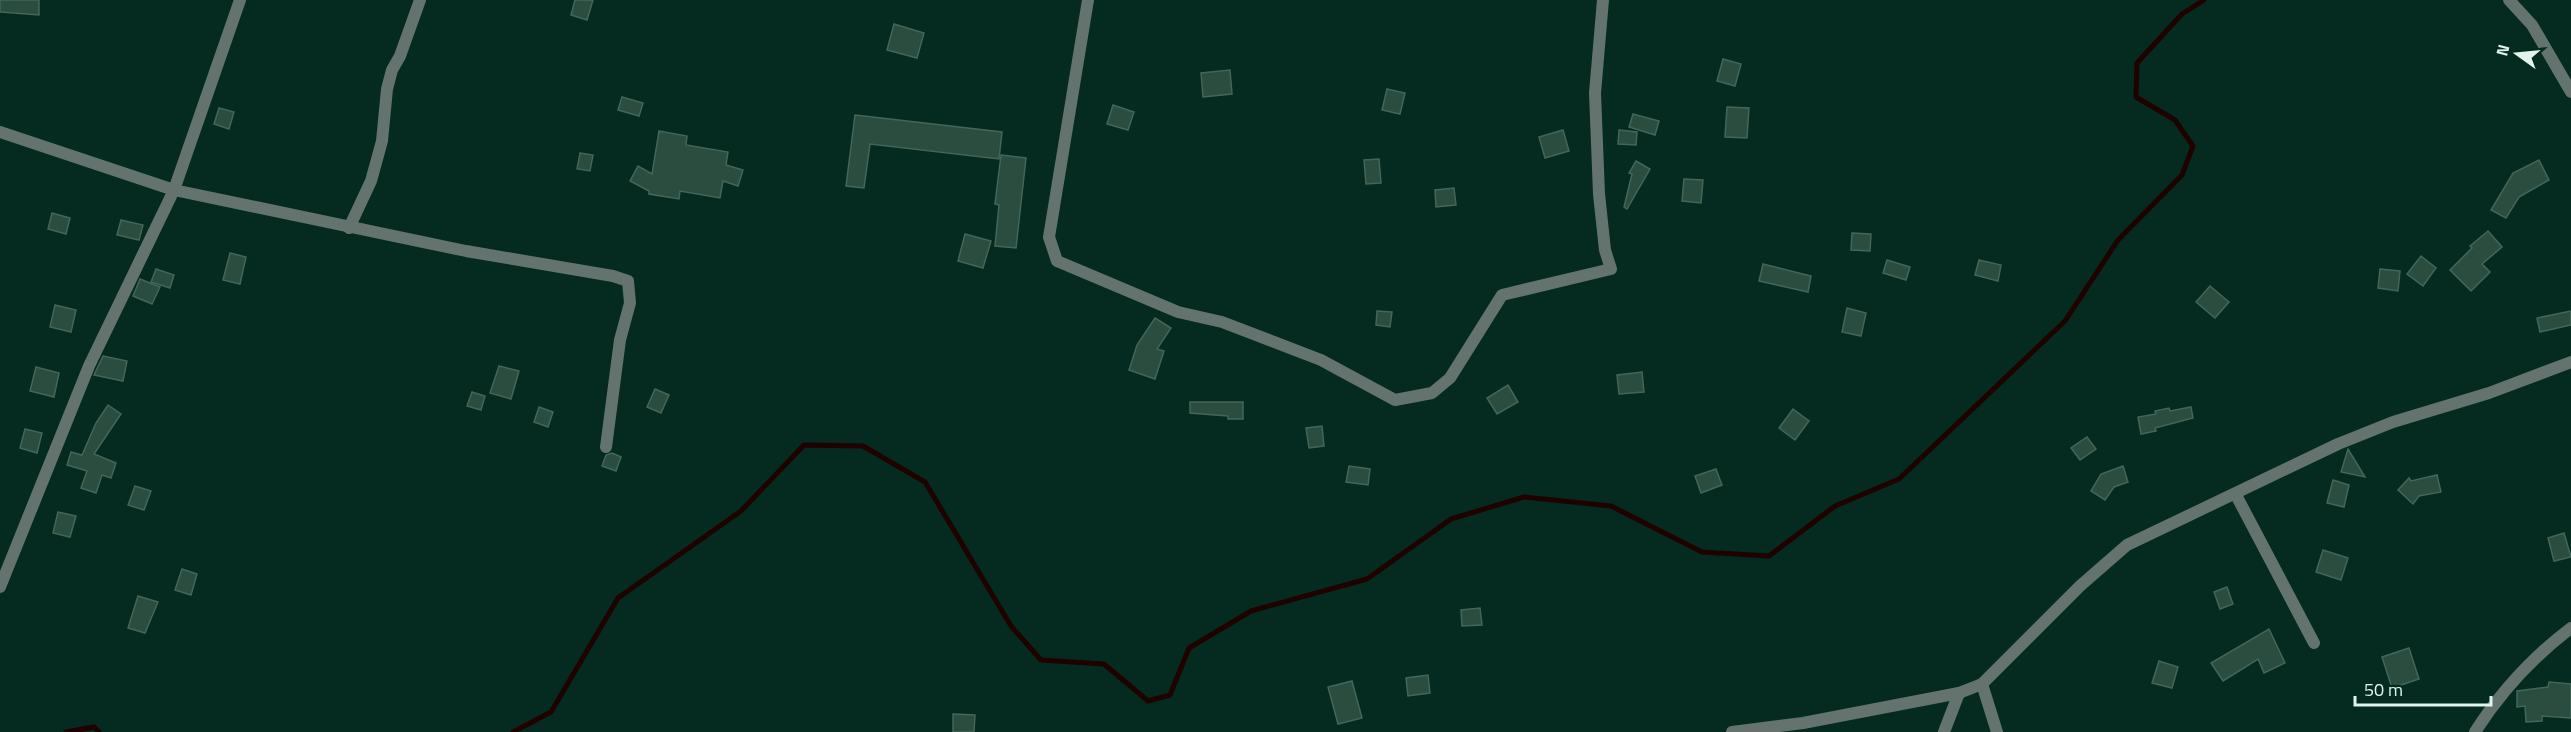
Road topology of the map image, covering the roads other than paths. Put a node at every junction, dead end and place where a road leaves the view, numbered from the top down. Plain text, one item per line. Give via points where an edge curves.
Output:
1 (240, 0) edge
2 (420, 0) edge
3 (1088, 0) edge
4 (1604, 0) edge
5 (2509, 0) edge
6 (2571, 92) edge
7 (0, 132) edge
8 (174, 190) junction
9 (349, 228) junction
10 (2571, 362) edge
11 (606, 447) dead end
12 (2236, 495) junction
13 (0, 586) edge
14 (2571, 628) edge
15 (2314, 643) dead end
16 (1982, 684) junction
17 (1959, 693) junction
18 (1732, 732) edge
19 (1944, 732) edge
20 (1997, 732) edge
21 (2475, 732) edge

1 - 8 street
2 - 9 street via 387,88 382,141 370,181
3 - 4 street via 1048,237 1057,261 1178,312 1222,322 1321,360 1395,400 1432,393 1450,378 1502,296 1611,269 1599,194 1595,93
5 - 6 street via 2532,25
7 - 8 street
8 - 9 street
8 - 13 street via 89,366
9 - 11 street via 628,281 630,303 620,340
10 - 12 street via 2489,393 2393,422 2338,444
12 - 15 street
12 - 16 street via 2127,545
14 - 21 street via 2498,700
16 - 17 street
16 - 20 street
17 - 18 street via 1803,723
17 - 19 street

